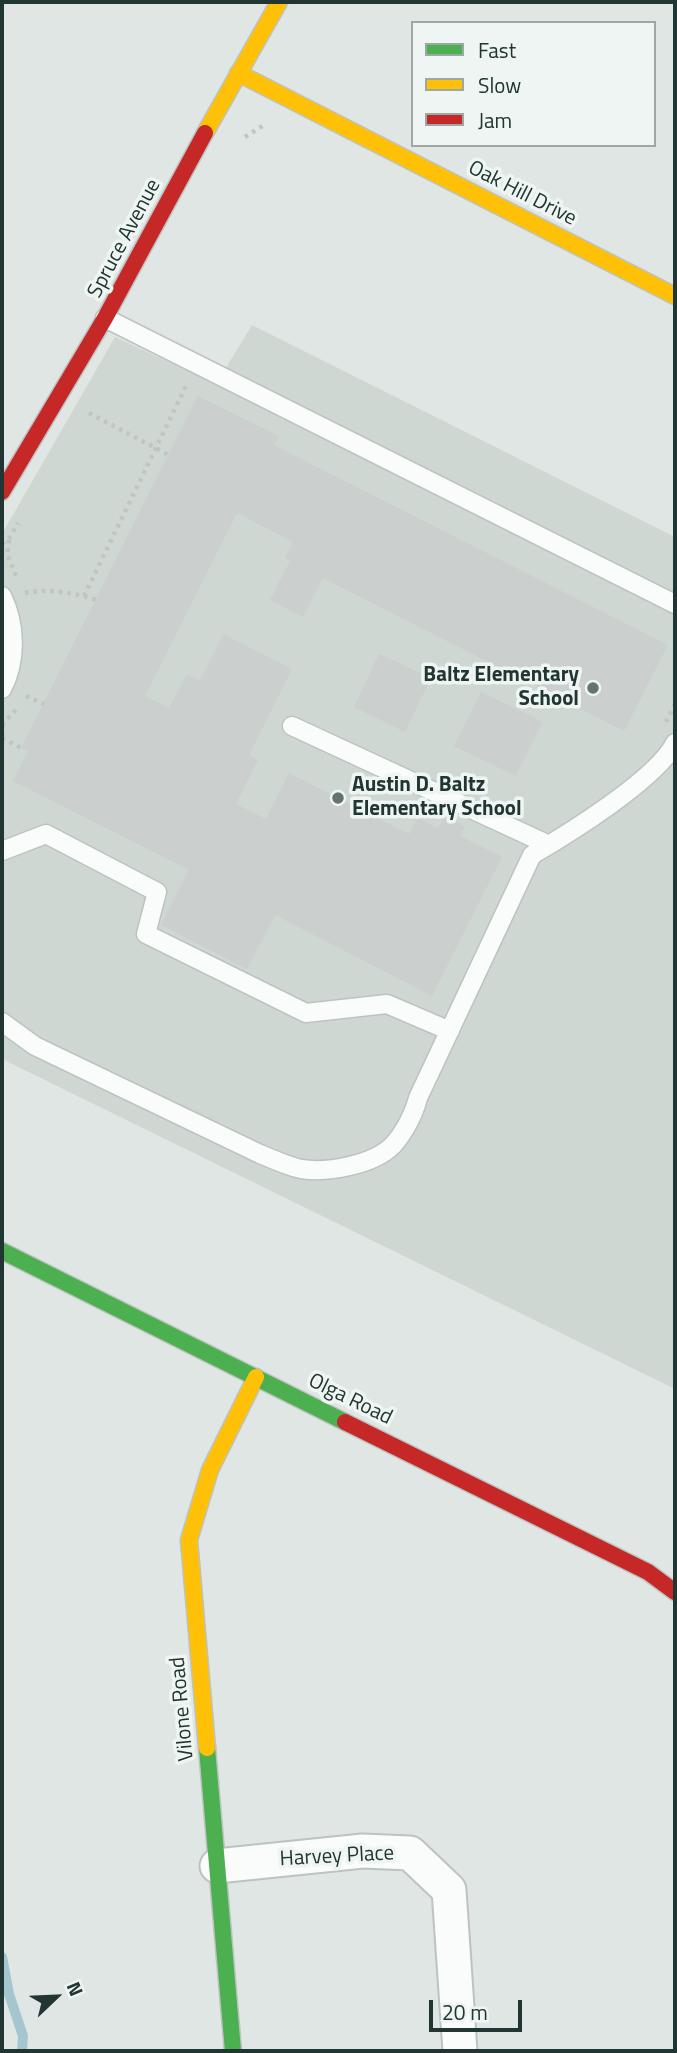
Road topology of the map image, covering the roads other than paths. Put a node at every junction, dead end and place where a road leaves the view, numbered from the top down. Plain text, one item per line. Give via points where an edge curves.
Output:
1 (279, 2) edge
2 (238, 73) junction
3 (675, 296) edge
4 (106, 318) junction
5 (2, 492) edge
6 (2, 596) edge
7 (675, 604) edge
8 (2, 689) edge
9 (292, 726) dead end
10 (675, 743) edge
11 (549, 845) junction
12 (2, 851) edge
13 (2, 1022) edge
14 (450, 1031) junction
15 (2, 1251) edge
16 (257, 1377) junction
17 (675, 1592) edge
18 (217, 1866) junction
19 (233, 2051) edge
20 (460, 2051) edge

1 - 2 street, Spruce Avenue
2 - 3 street, Oak Hill Drive
2 - 4 street, Spruce Avenue
4 - 5 street, Spruce Avenue
4 - 7 lane
6 - 8 lane via 13,643 9,677
9 - 11 lane
10 - 11 lane via 651,774
11 - 14 lane via 532,855
12 - 14 lane via 46,834 157,892 146,934 306,1013 387,1004
13 - 14 lane via 35,1046 260,1154 299,1169 330,1171 366,1161 392,1146 414,1113
15 - 16 street, Olga Road
16 - 17 street, Olga Road via 648,1572
16 - 18 street, Vilone Road via 209,1470 189,1540
18 - 19 street, Vilone Road
18 - 20 street, Harvey Place via 363,1851 410,1853 449,1891

